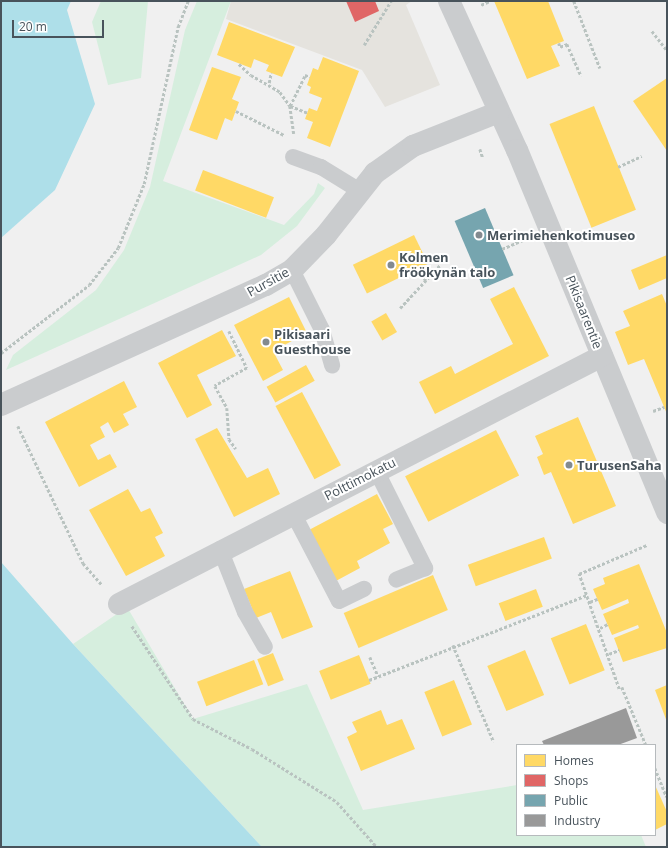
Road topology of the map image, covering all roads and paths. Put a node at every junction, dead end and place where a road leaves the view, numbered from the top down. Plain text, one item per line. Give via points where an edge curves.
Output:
1 (188, 1) edge
2 (391, 1) edge
3 (449, 1) edge
4 (574, 1) edge
5 (652, 31) dead end
6 (559, 43) dead end
7 (364, 45) dead end
8 (667, 50) edge
9 (239, 64) dead end
10 (600, 68) dead end
11 (271, 73) dead end
12 (581, 76) dead end
13 (310, 77) dead end
14 (269, 83) junction
15 (290, 106) junction
16 (236, 111) dead end
17 (499, 112) junction
18 (307, 113) dead end
19 (642, 156) dead end
20 (293, 157) dead end
21 (618, 167) dead end
22 (360, 191) junction
23 (523, 240) dead end
24 (502, 249) dead end
25 (440, 265) dead end
26 (420, 269) dead end
27 (292, 270) junction
28 (426, 281) junction
29 (219, 308) junction
30 (400, 308) dead end
31 (1, 353) edge
32 (602, 356) junction
33 (332, 366) dead end
34 (1, 405) edge
35 (16, 421) dead end
36 (236, 449) dead end
37 (376, 470) junction
38 (665, 503) edge
39 (293, 513) junction
40 (647, 545) dead end
41 (220, 549) junction
42 (396, 580) dead end
43 (364, 589) dead end
44 (587, 595) junction
45 (597, 600) dead end
46 (590, 602) junction
47 (119, 604) junction
48 (608, 624) dead end
49 (600, 628) junction
50 (453, 645) junction
51 (265, 647) dead end
52 (618, 650) dead end
53 (609, 654) junction
54 (370, 657) dead end
55 (378, 676) junction
56 (369, 680) dead end
57 (494, 742) dead end
58 (646, 744) edge
59 (656, 770) edge
60 (667, 797) edge
61 (377, 847) edge

1 - 31 path via 178,27 144,184 118,248 89,285
2 - 7 path
3 - 17 street, Pikisaarentie
4 - 10 path
5 - 8 path
6 - 12 path via 560,47 567,44
9 - 14 path via 250,75
11 - 14 path
13 - 15 path via 305,75
14 - 15 path
15 - 16 path via 295,141
15 - 18 path
17 - 22 street, Pursitie via 413,146 375,173
17 - 32 street, Pikisaarentie
19 - 21 path
20 - 22 lane via 321,167
22 - 27 street, Pursitie via 326,235
23 - 24 path
25 - 28 path
26 - 28 path
27 - 29 street, Pursitie
27 - 33 lane via 322,330
28 - 30 path
29 - 34 street, Pursitie
29 - 36 path via 247,368 215,386 227,408 229,438
32 - 37 street, Polttimokatu
32 - 38 street, Pikisaarentie
35 - 47 path via 83,563
37 - 39 street, Polttimokatu
37 - 42 lane via 425,568
39 - 41 street, Polttimokatu
39 - 43 lane via 339,601
40 - 44 path via 579,574
41 - 47 street, Polttimokatu
41 - 51 lane via 245,612
44 - 46 path
44 - 50 path via 508,628 494,629
45 - 46 path
46 - 49 path
47 - 61 path via 193,719 252,749 337,802
48 - 49 path
49 - 53 path
50 - 55 path
50 - 57 path
52 - 53 path
53 - 58 path
54 - 55 path
55 - 56 path
59 - 60 path

